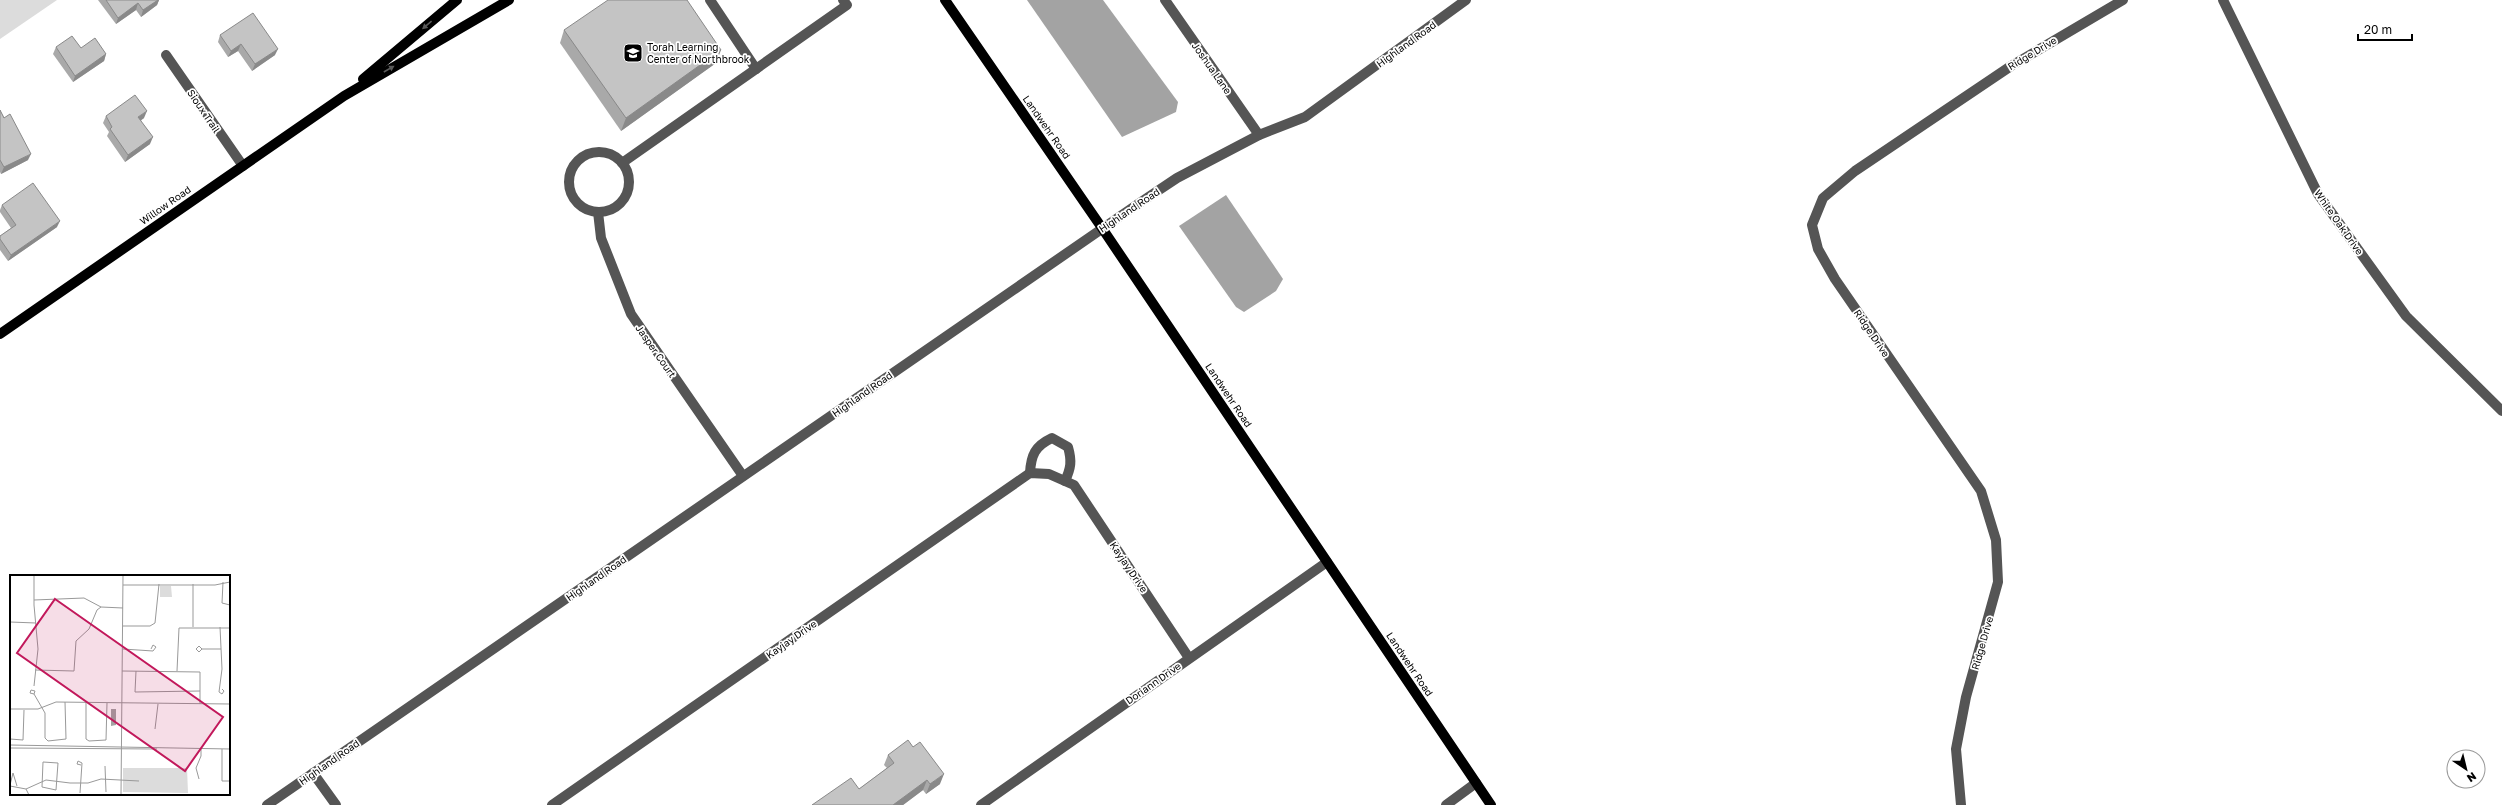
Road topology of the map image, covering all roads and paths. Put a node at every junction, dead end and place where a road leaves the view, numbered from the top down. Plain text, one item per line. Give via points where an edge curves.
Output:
1 (457, 0) edge
2 (510, 0) edge
3 (710, 0) edge
4 (843, 0) edge
5 (945, 0) edge
6 (1165, 0) edge
7 (1466, 0) edge
8 (2123, 0) edge
9 (2223, 0) edge
10 (166, 55) dead end
11 (756, 69) junction
12 (344, 96) junction
13 (1259, 135) junction
14 (622, 163) junction
15 (243, 166) junction
16 (598, 212) junction
17 (1102, 228) junction
18 (0, 334) edge
19 (2502, 411) edge
20 (1030, 473) junction
21 (743, 476) junction
22 (1065, 481) junction
23 (1327, 562) junction
24 (1189, 658) junction
25 (314, 773) junction
26 (1476, 783) junction
27 (267, 805) edge
28 (336, 805) edge
29 (552, 805) edge
30 (981, 805) edge
31 (1446, 805) edge
32 (1491, 805) edge
33 (1961, 805) edge

1 -> 12 main road, Willow Road
12 -> 2 main road, Willow Road
3 - 11 street
4 - 11 street via 847,5
5 - 17 main road, Landwehr Road
6 - 13 street, Joshua Lane
7 - 13 street, Highland Road via 1305,117
8 - 33 street, Ridge Drive via 2011,66 1855,171 1823,198 1812,225 1818,249 1835,279 1981,491 1996,540 1998,582 1966,697 1956,749
9 - 19 street, White Oak Drive via 2318,194 2406,316
10 - 15 street, Sioux Trail
11 - 14 street
12 - 15 main road, Willow Road
13 - 17 street, Highland Road via 1177,178
14 - 16 street via 629,178 626,195 615,208
14 - 16 street via 605,153 595,153 582,158 572,170 570,189 574,198 584,208
15 - 18 main road, Willow Road
16 - 21 street, Jasper Court via 601,238 630,314
17 - 21 street, Highland Road
17 - 23 main road, Landwehr Road
20 - 22 street, Kayjay Drive via 1049,474
20 - 22 street via 1031,458 1035,449 1052,438 1068,447 1072,468
20 - 29 street, Kayjay Drive
21 - 25 street, Highland Road
22 - 24 street, Kayjay Drive via 1074,485
23 - 24 street, Doriann Drive
23 - 26 main road, Landwehr Road
24 - 30 street, Doriann Drive
25 - 27 street, Highland Road
25 - 28 street
26 - 31 street
26 - 32 main road, Landwehr Road

